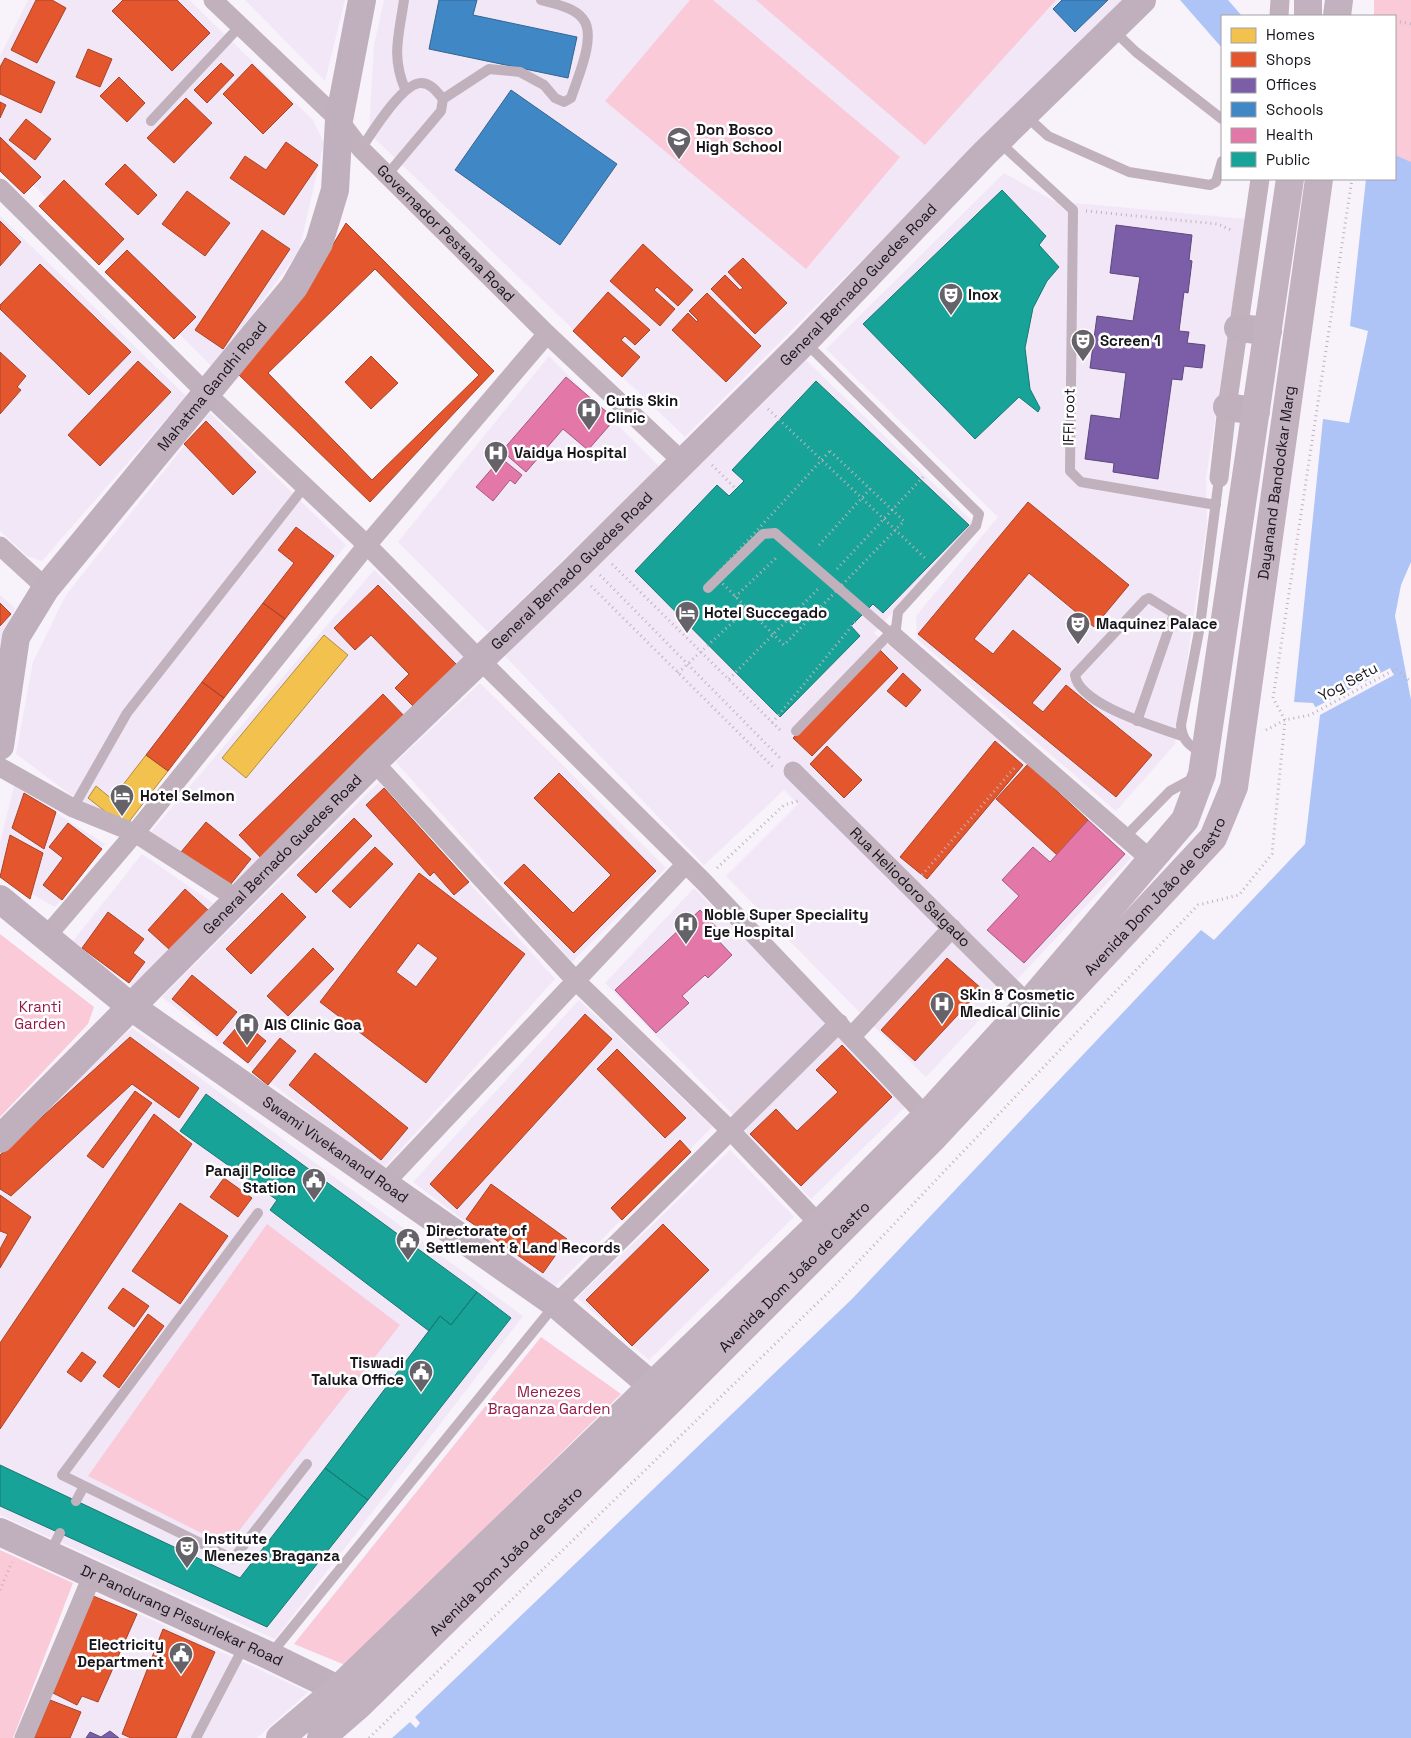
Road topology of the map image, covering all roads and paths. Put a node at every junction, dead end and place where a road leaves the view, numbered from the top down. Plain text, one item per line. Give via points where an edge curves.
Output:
1 (213, 0) edge
2 (362, 0) edge
3 (404, 0) edge
4 (541, 0) edge
5 (1142, 0) edge
6 (1280, 0) edge
7 (1308, 0) edge
8 (1339, 0) edge
9 (1279, 15) edge
10 (1308, 15) edge
11 (1337, 15) edge
12 (1396, 21) edge
13 (1411, 24) edge
14 (240, 26) junction
15 (1113, 29) junction
16 (405, 89) junction
17 (442, 99) junction
18 (1025, 114) junction
19 (1221, 118) edge
20 (339, 120) junction
21 (151, 121) dead end
22 (998, 141) junction
23 (361, 149) junction
24 (1221, 164) edge
25 (388, 175) junction
26 (1260, 180) edge
27 (1290, 180) edge
28 (1319, 180) edge
29 (0, 188) edge
30 (1073, 210) junction
31 (1251, 241) junction
32 (1238, 328) junction
33 (1268, 331) junction
34 (547, 334) junction
35 (804, 342) junction
36 (208, 394) junction
37 (752, 394) junction
38 (1227, 407) junction
39 (1256, 411) junction
40 (690, 455) junction
41 (1219, 478) joint
42 (305, 486) junction
43 (736, 489) dead end
44 (870, 489) dead end
45 (1216, 506) junction
46 (367, 545) junction
47 (819, 545) dead end
48 (0, 546) edge
49 (779, 555) dead end
50 (585, 559) junction
51 (937, 570) junction
52 (46, 588) junction
53 (708, 588) dead end
54 (735, 597) dead end
55 (747, 608) dead end
56 (1174, 614) junction
57 (874, 619) junction
58 (1200, 626) junction
59 (895, 632) junction
60 (700, 651) junction
61 (480, 660) junction
62 (688, 663) junction
63 (678, 673) junction
64 (1411, 682) edge
65 (1137, 722) junction
66 (772, 723) junction
67 (796, 731) dead end
68 (785, 736) dead end
69 (1182, 736) junction
70 (1241, 742) junction
71 (0, 746) edge
72 (1028, 752) junction
73 (374, 762) junction
74 (0, 767) edge
75 (784, 770) junction
76 (1200, 775) junction
77 (1234, 787) joint
78 (820, 796) junction
79 (73, 808) junction
80 (134, 832) junction
81 (1125, 837) junction
82 (1150, 859) junction
83 (685, 865) junction
84 (703, 881) junction
85 (911, 887) junction
86 (0, 898) edge
87 (239, 900) junction
88 (952, 928) junction
89 (45, 938) junction
90 (576, 981) junction
91 (1028, 1004) junction
92 (130, 1006) junction
93 (846, 1029) junction
94 (926, 1116) junction
95 (730, 1130) junction
96 (0, 1138) edge
97 (384, 1184) junction
98 (258, 1213) dead end
99 (819, 1224) junction
100 (556, 1304) junction
101 (662, 1392) junction
102 (307, 1464) dead end
103 (84, 1486) junction
104 (76, 1502) dead end
105 (10, 1537) edge
106 (93, 1574) junction
107 (0, 1590) edge
108 (245, 1644) junction
109 (270, 1656) junction
110 (348, 1697) junction
111 (24, 1738) edge
112 (196, 1738) edge
113 (280, 1738) edge
114 (321, 1738) edge

1 - 14 street, Governador Pestana Road
2 - 20 street, Mahatma Gandhi Road
3 - 16 lane via 396,48 397,70
4 - 17 lane via 568,8 583,19 590,36 572,98 564,102 554,98 544,85 520,72 490,69
5 - 15 street, General Bernado Guedes Road
6 - 9 street
7 - 10 main road
8 - 11 main road
12 - 13 path
14 - 20 street, Governador Pestana Road
14 - 21 lane
15 - 18 street, General Bernado Guedes Road
15 - 19 lane via 1136,52
16 - 17 lane via 420,83 432,86
16 - 23 lane
17 - 25 lane via 441,111
18 - 22 street, General Bernado Guedes Road
18 - 24 lane via 1048,136 1129,172 1210,185 1216,182
20 - 23 street, Governador Pestana Road
20 - 36 street, Mahatma Gandhi Road via 335,190 319,244 294,287
22 - 30 lane
22 - 35 street, General Bernado Guedes Road
23 - 25 street, Governador Pestana Road
25 - 34 street, Governador Pestana Road
26 - 31 street
27 - 33 main road, Avenida Dom João de Castro
28 - 70 main road, Dayanand Bandodkar Marg
29 - 36 street
30 - 31 path via 1218,224
30 - 45 lane, IFFI root via 1070,472 1081,482
31 - 32 street
32 - 33 street
32 - 38 street
33 - 39 main road, Avenida Dom João de Castro
34 - 40 street, Governador Pestana Road
34 - 46 street
35 - 37 street, General Bernado Guedes Road
35 - 51 lane via 979,514 976,526
36 - 42 street
36 - 52 street, Mahatma Gandhi Road
37 - 40 street, General Bernado Guedes Road
37 - 51 path
38 - 39 street
38 - 41 street
39 - 76 main road, Avenida Dom João de Castro
40 - 43 path
40 - 50 street, General Bernado Guedes Road
41 - 45 lane
42 - 46 street
42 - 79 lane via 127,713
44 - 47 path
45 - 58 lane
46 - 61 street
46 - 80 street
48 - 52 street
49 - 54 path
50 - 60 path
50 - 61 street, General Bernado Guedes Road
50 - 62 path
50 - 63 path
51 - 59 lane via 898,612
52 - 71 street, Mahatma Gandhi Road via 16,637
53 - 57 lane via 763,534 775,533
55 - 60 path
56 - 58 lane
56 - 65 lane
56 - 65 lane via 1153,598 1145,600 1075,676 1076,683 1086,693
57 - 59 lane
57 - 66 path via 868,627 857,620
58 - 69 lane via 1181,725
59 - 67 lane
59 - 72 street
60 - 62 path
60 - 66 path
61 - 73 street, General Bernado Guedes Road
61 - 83 street
62 - 63 path
62 - 75 path
63 - 75 path
64 - 70 path, Yog Setu via 1396,669 1310,715 1285,720
65 - 69 lane
66 - 68 path
69 - 76 lane
70 - 77 main road, Dayanand Bandodkar Marg
72 - 81 street
72 - 85 path
73 - 87 street, General Bernado Guedes Road
73 - 90 street
74 - 79 street
75 - 78 street, Rua Heliodoro Salgado
76 - 81 lane via 1170,791
76 - 82 main road, Avenida Dom João de Castro via 1185,820
77 - 101 main road, Avenida Dom João de Castro via 1213,838 934,1138
78 - 84 path via 784,805
78 - 85 street, Rua Heliodoro Salgado
79 - 80 street
80 - 87 street
80 - 89 street
81 - 82 street
82 - 91 main road, Avenida Dom João de Castro
83 - 84 street
83 - 90 street
84 - 93 street
85 - 88 street, Rua Heliodoro Salgado
86 - 89 street, Swami Vivekanand Road
87 - 92 street, General Bernado Guedes Road
88 - 91 street, Rua Heliodoro Salgado
88 - 93 street
89 - 92 street, Swami Vivekanand Road
90 - 95 street
90 - 97 street
91 - 94 main road, Avenida Dom João de Castro
92 - 96 street, General Bernado Guedes Road
92 - 97 street, Swami Vivekanand Road
93 - 94 street
93 - 95 street
94 - 99 main road, Avenida Dom João de Castro
95 - 99 street
95 - 100 street
97 - 100 street, Swami Vivekanand Road
98 - 103 lane via 62,1475
99 - 101 main road, Avenida Dom João de Castro
100 - 101 street, Swami Vivekanand Road
100 - 109 lane
101 - 110 main road, Avenida Dom João de Castro
102 - 103 lane via 233,1559
103 - 104 lane
105 - 106 street, Dr Pandurang Pissurlekar Road via 55,1544
105 - 107 path
106 - 108 street, Dr Pandurang Pissurlekar Road
106 - 111 street
108 - 109 street, Dr Pandurang Pissurlekar Road
108 - 112 lane
109 - 110 street, Dr Pandurang Pissurlekar Road
110 - 113 main road, Avenida Dom João de Castro
110 - 114 main road, Avenida Dom João de Castro

